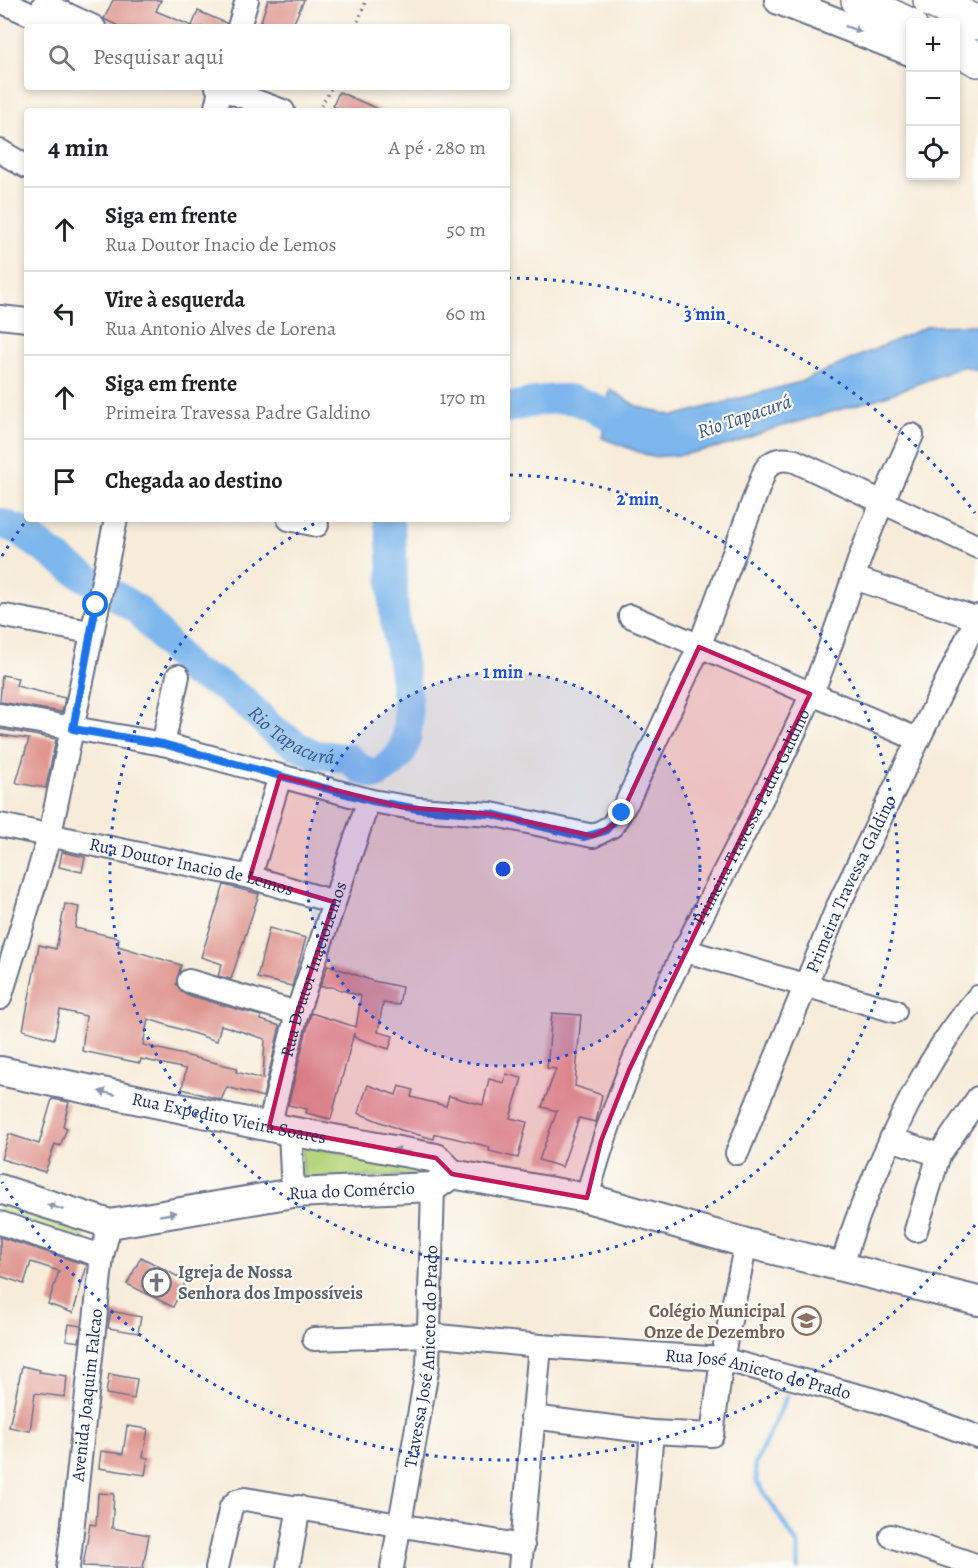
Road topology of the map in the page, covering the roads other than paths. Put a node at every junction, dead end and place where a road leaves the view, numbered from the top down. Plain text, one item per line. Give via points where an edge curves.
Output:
1 (35, 0) edge
2 (247, 0) edge
3 (779, 0) edge
4 (858, 0) edge
5 (930, 0) edge
6 (0, 1) edge
7 (906, 23) edge
8 (978, 23) edge
9 (52, 24) edge
10 (87, 24) edge
11 (240, 24) edge
12 (906, 49) edge
13 (960, 50) edge
14 (978, 60) edge
15 (960, 67) edge
16 (978, 73) edge
17 (220, 90) edge
18 (225, 90) edge
19 (216, 108) edge
20 (275, 108) edge
21 (0, 152) edge
22 (24, 165) edge
23 (0, 317) edge
24 (24, 320) edge
25 (912, 435) dead end
26 (883, 502) junction
27 (303, 522) edge
28 (317, 525) dead end
29 (113, 528) edge
30 (978, 547) edge
31 (854, 578) junction
32 (5, 616) dead end
33 (630, 616) dead end
34 (978, 618) edge
35 (90, 632) junction
36 (699, 647) junction
37 (178, 676) dead end
38 (810, 694) junction
39 (0, 715) edge
40 (73, 729) junction
41 (917, 739) junction
42 (163, 744) junction
43 (280, 776) junction
44 (364, 814) dead end
45 (0, 825) edge
46 (50, 834) junction
47 (250, 877) junction
48 (334, 902) junction
49 (8, 945) edge
50 (683, 950) junction
51 (189, 981) dead end
52 (806, 983) junction
53 (978, 997) edge
54 (0, 998) edge
55 (895, 1011) dead end
56 (297, 1013) junction
57 (0, 1071) edge
58 (978, 1098) edge
59 (280, 1129) junction
60 (891, 1139) junction
61 (737, 1153) dead end
62 (939, 1155) junction
63 (443, 1181) junction
64 (0, 1189) edge
65 (293, 1193) junction
66 (587, 1198) junction
67 (0, 1223) edge
68 (110, 1224) junction
69 (916, 1230) dead end
70 (746, 1243) junction
71 (102, 1256) junction
72 (843, 1265) junction
73 (978, 1301) edge
74 (429, 1335) junction
75 (314, 1339) dead end
76 (540, 1346) junction
77 (722, 1359) junction
78 (532, 1417) junction
79 (652, 1432) junction
80 (978, 1437) edge
81 (299, 1507) junction
82 (401, 1525) junction
83 (891, 1536) dead end
84 (523, 1546) junction
85 (978, 1566) edge
86 (68, 1568) edge
87 (217, 1568) edge
88 (288, 1568) edge
89 (392, 1568) edge
90 (520, 1568) edge
91 (640, 1568) edge

1 - 10 street
2 - 11 street
3 -> 12 main road
4 - 7 highway
5 - 8 highway
6 - 9 street
13 - 14 highway
15 - 16 main road
17 - 19 street
18 - 20 street
21 - 22 street
23 - 24 street
25 - 26 street, Primeira Travessa Padre Galdino
26 - 30 street
26 - 31 street, Primeira Travessa Padre Galdino
26 - 36 street via 795,461 777,460 765,470
27 - 28 street
29 - 35 street
31 - 34 street
31 - 38 street, Primeira Travessa Padre Galdino
32 - 35 street
33 - 36 street
34 - 41 street, Primeira Travessa Galdino
35 - 40 street
36 - 38 street
36 - 43 street via 622,813 599,835 584,837 491,814 402,807
37 - 42 street
38 - 41 street
38 - 50 street, Primeira Travessa Padre Galdino
39 - 40 street
40 - 42 street
40 - 46 street
41 - 52 street, Primeira Travessa Galdino
42 - 43 street
43 - 47 street
44 - 48 street, Rua Doutor InacioLemos
45 - 46 street, Rua Doutor Inacio de Lemos
46 - 47 street, Rua Doutor Inacio de Lemos
46 - 49 street
47 - 48 street, Rua Doutor Inacio de Lemos
48 - 56 street, Rua Doutor InacioLemos
49 - 54 street
50 - 52 street
50 - 66 street, Primeira Travessa Padre Galdino via 615,1102
51 - 56 street
52 - 55 street
52 - 61 street, Primeira Travessa Galdino
53 - 60 street via 924,1070
56 - 59 street, Rua Doutor InacioLemos
59 -> 57 main road, Rua Expedito Vieira Soares
58 - 62 street
63 -> 59 main road, Rua Expedito Vieira Soares via 436,1158
59 - 65 street, Rua Doutor InacioLemos
60 - 62 street
60 - 72 street via 850,1233
62 - 69 street
63 - 65 main road, Rua do Comércio
63 - 66 main road, Rua do Comércio
63 - 74 street, Travessa José Aniceto do Prado
68 -> 64 main road, Rua do Comércio
68 -> 65 main road, Rua do Comércio
66 - 70 main road, Rua do Comércio
67 - 71 street
68 - 71 street, Avenida Joaquim Falcao
70 - 72 main road, Rua do Comércio
70 - 77 street
71 - 86 street, Avenida Joaquim Falcao
72 - 73 main road, Rua do Comércio
74 - 75 street, Rua José Aniceto do Prado
74 - 76 street, Rua José Aniceto do Prado
74 - 82 street, Travessa José Aniceto do Prado via 425,1387
76 - 77 street, Rua José Aniceto do Prado
76 - 78 street
77 - 79 street via 712,1435
77 - 80 street, Rua José Aniceto do Prado via 882,1402
78 - 79 street
78 - 84 street
79 - 91 street
81 - 82 street
81 - 87 street via 237,1501 231,1507
81 - 88 street
82 - 84 street
82 - 89 street, Travessa José Aniceto do Prado
83 - 85 street
84 - 90 street

